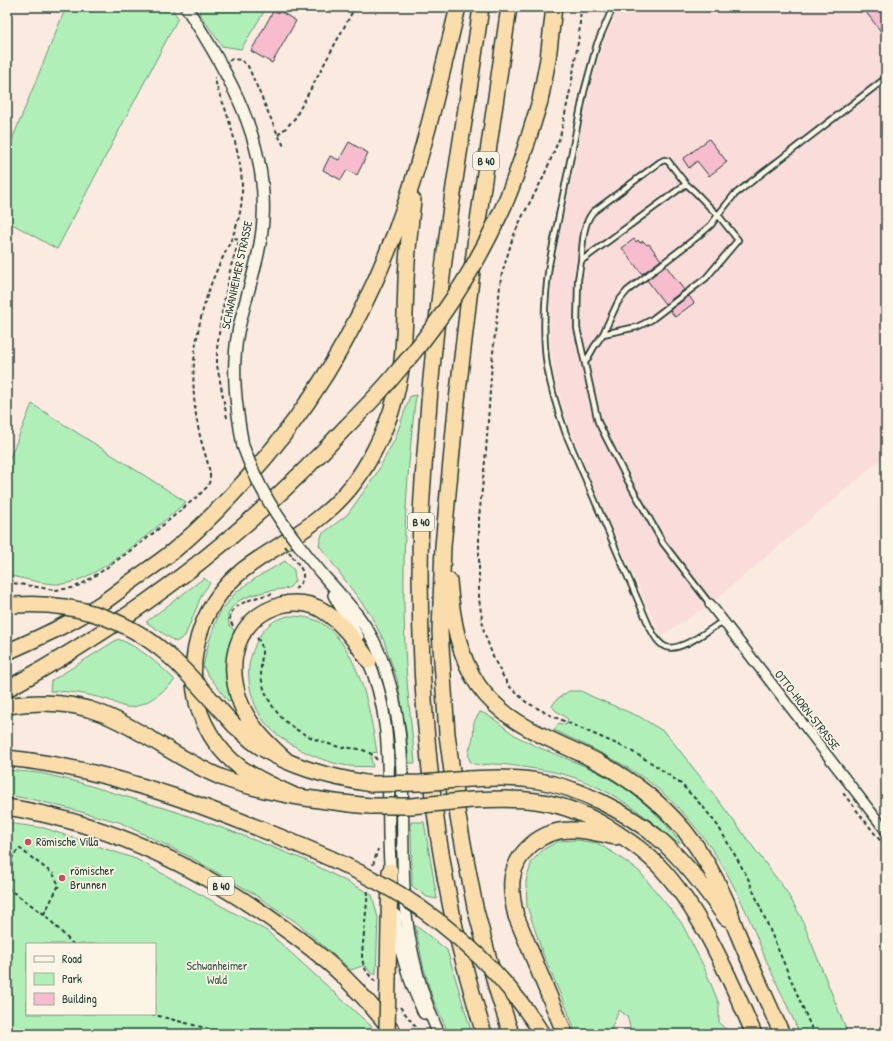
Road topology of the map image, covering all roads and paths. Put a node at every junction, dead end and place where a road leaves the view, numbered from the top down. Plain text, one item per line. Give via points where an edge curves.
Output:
1 (186, 7) edge
2 (355, 7) edge
3 (458, 7) edge
4 (481, 7) edge
5 (509, 7) edge
6 (554, 7) edge
7 (581, 7) edge
8 (613, 7) edge
9 (222, 66) junction
10 (886, 78) edge
11 (278, 135) junction
12 (286, 148) dead end
13 (418, 166) junction
14 (686, 184) junction
15 (718, 216) junction
16 (581, 261) junction
17 (603, 334) junction
18 (585, 363) junction
19 (446, 508) junction
20 (292, 556) dead end
21 (322, 574) junction
22 (7, 582) edge
23 (291, 591) dead end
24 (277, 594) dead end
25 (710, 604) joint
26 (11, 605) edge
27 (723, 621) junction
28 (233, 626) dead end
29 (7, 652) edge
30 (369, 661) junction
31 (7, 689) edge
32 (7, 706) edge
33 (7, 758) edge
34 (287, 761) junction
35 (842, 791) dead end
36 (292, 795) junction
37 (7, 807) edge
38 (886, 831) edge
39 (626, 840) junction
40 (886, 848) edge
41 (7, 865) edge
42 (390, 871) junction
43 (7, 888) edge
44 (44, 914) junction
45 (737, 933) junction
46 (72, 943) edge
47 (398, 1005) dead end
48 (155, 1015) edge
49 (228, 1034) edge
50 (387, 1034) edge
51 (394, 1034) edge
52 (421, 1034) edge
53 (435, 1034) edge
54 (439, 1034) edge
55 (484, 1034) edge
56 (510, 1034) edge
57 (542, 1034) edge
58 (565, 1034) edge
59 (754, 1034) edge
60 (782, 1034) edge
61 (814, 1034) edge

1 - 9 street, SCHWANHEIMER STRASSE
2 - 11 path via 295,118
3 - 13 highway
4 - 55 highway, B 40 via 448,229 435,341 421,512 420,628 425,728 435,819 453,920
5 - 19 highway, B 40 via 477,228
6 - 31 highway, B 40, bridge via 540,101 501,214 460,288 397,372 319,456 254,517 188,572 95,637
7 - 61 path via 571,86 560,137 543,178 513,237 501,276 479,518 479,598 484,632 508,686 526,702 626,748 681,784 704,808 728,842 747,876
8 - 27 lane via 597,44 584,92 549,265 545,293 545,346 548,366 557,408 566,434 655,637 667,647 676,647 687,644
9 - 11 path via 232,59 241,60 248,66
9 - 21 street, SCHWANHEIMER STRASSE, bridge via 254,139 259,157 263,196 260,242 238,332 234,362 235,397 243,446 267,501
9 - 22 path via 214,75 215,85 226,110 237,153 242,193 239,222 206,298 194,351 194,402 199,435 210,474 208,486 145,540 82,584 72,588 47,590
10 - 15 lane via 734,195
11 - 12 path
13 - 29 highway via 396,230 358,317 308,402 261,465 225,503 172,552 98,605 54,631
13 - 36 highway via 408,243 402,367 395,402 382,437 356,479 326,513 243,570 230,582 210,608 199,631 194,650 193,675 196,697 211,734 225,753 241,768
14 - 15 lane
14 - 16 lane
14 - 16 lane via 668,160 660,162 589,217
15 - 17 lane via 697,237 627,291 618,302
15 - 17 lane via 738,240 706,278 651,320 637,327
16 - 18 lane via 577,328
17 - 18 lane
18 - 25 lane via 598,422 617,460 663,543
19 - 45 highway via 453,614 461,649 478,685 515,721 614,771 658,803 684,830 708,864 727,904
19 - 56 highway, B 40 via 440,632 450,768 475,907
20 - 23 path via 302,569 304,577 299,586
21 - 30 street
21 - 54 street via 364,624 376,647 392,691 401,743 406,913 414,961
24 - 28 path via 239,604 231,614
25 - 27 street, OTTO-HORN-STRASSE
26 - 34 highway, bridge via 68,607 131,628 167,654 252,741
27 - 38 street, OTTO-HORN-STRASSE
30 - 34 highway via 335,619 314,606 286,604 265,610 250,623 236,648 234,669 239,696 261,737
30 - 42 street via 381,700 387,739
32 - 36 highway via 52,703 88,709 123,724 181,758 221,777 243,786
33 - 57 highway, bridge via 74,769 139,786 223,814 332,859 368,877 400,894 473,952 511,992
34 - 45 highway, bridge via 338,779 371,784 494,778 540,781 582,794 628,817 656,837 707,891
35 - 40 path
36 - 39 highway, bridge via 371,806 411,806 472,800 538,801 587,816
37 - 51 highway, B 40 via 52,816 136,844 170,858 227,890 314,950 346,978
39 - 58 highway via 577,830 553,833 540,838 528,848 520,858 512,878 516,916
39 - 59 highway via 658,865 686,901 703,928
41 - 44 path via 19,848 54,874 59,885
42 - 50 highway, bridge
42 - 53 street via 396,928 402,956 413,989
43 - 44 path
44 - 46 path
45 - 60 highway
47 - 52 path
48 - 49 path

